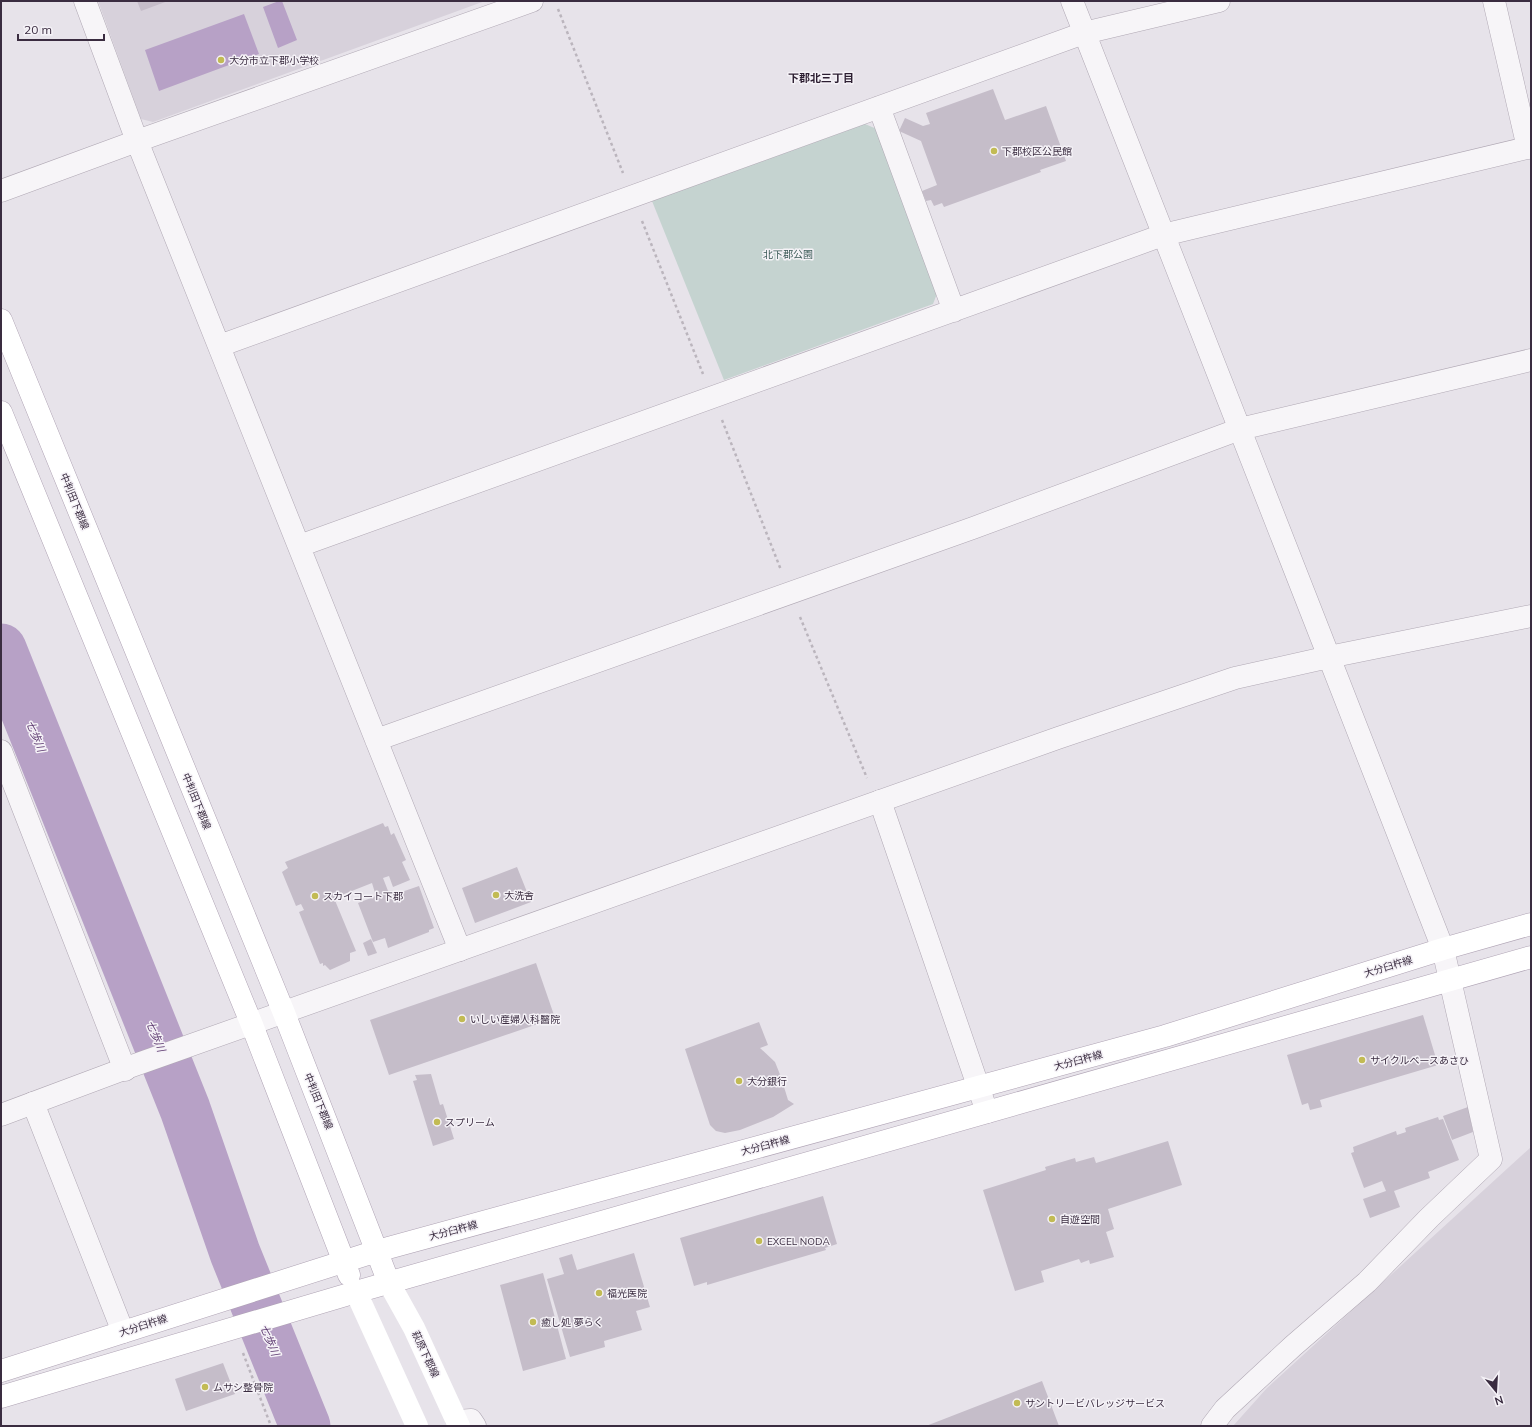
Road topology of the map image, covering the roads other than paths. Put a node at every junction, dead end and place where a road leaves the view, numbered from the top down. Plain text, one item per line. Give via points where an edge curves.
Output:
1 (85, 1) edge
2 (532, 1) edge
3 (1072, 1) edge
4 (1219, 1) edge
5 (1494, 1) edge
6 (1084, 33) junction
7 (879, 107) junction
8 (137, 141) junction
9 (1529, 147) edge
10 (1, 191) edge
11 (1163, 235) junction
12 (954, 311) junction
13 (1, 320) edge
14 (219, 346) junction
15 (1531, 360) edge
16 (1, 412) edge
17 (1240, 429) junction
18 (299, 546) junction
19 (1531, 616) edge
20 (1329, 657) junction
21 (376, 740) junction
22 (1, 751) edge
23 (880, 801) junction
24 (1531, 924) edge
25 (1443, 949) junction
26 (460, 950) junction
27 (1531, 957) edge
28 (1450, 980) junction
29 (284, 1013) junction
30 (252, 1024) junction
31 (129, 1068) junction
32 (979, 1087) junction
33 (33, 1103) junction
34 (987, 1112) junction
35 (1, 1115) edge
36 (377, 1251) junction
37 (344, 1262) junction
38 (389, 1283) junction
39 (356, 1292) junction
40 (123, 1332) junction
41 (1, 1371) edge
42 (1, 1397) edge
43 (464, 1424) edge
44 (417, 1426) edge
45 (1212, 1426) edge

1 - 8 street
2 - 8 street
3 - 6 street
4 - 6 street
5 - 9 street
6 - 7 street
6 - 11 street
7 - 12 street
7 - 14 street
8 - 10 street
8 - 14 street
9 - 11 street
11 - 12 street
11 - 17 street
12 - 18 street
13 - 29 main road, 中判田下郡線
14 - 18 street
15 - 17 street
16 - 30 main road
17 - 20 street
17 - 21 street via 973,528
18 - 21 street
19 - 20 street
20 - 23 street via 1235,678
20 - 25 street
21 - 26 street
22 - 31 street
23 - 26 street
23 - 32 street
24 - 25 main road, 大分臼杵線
25 - 28 street
25 - 32 main road, 大分臼杵線 via 1165,1036
26 - 29 street
27 - 28 main road
28 - 34 main road
28 - 45 street via 1491,1159 1367,1282 1225,1409
29 - 30 street
29 - 36 main road, 中判田下郡線
30 - 31 street
30 - 37 main road
31 - 33 street
32 - 34 street
32 - 36 main road, 大分臼杵線
33 - 35 street
33 - 40 street
34 - 38 main road
36 - 37 main road, 大分臼杵線
36 - 38 main road, 中判田下郡線
37 - 39 main road
37 - 40 main road, 大分臼杵線
38 - 39 main road
38 - 43 main road, 萩原下郡線
39 - 42 main road
39 - 44 main road
40 - 41 main road, 大分臼杵線

